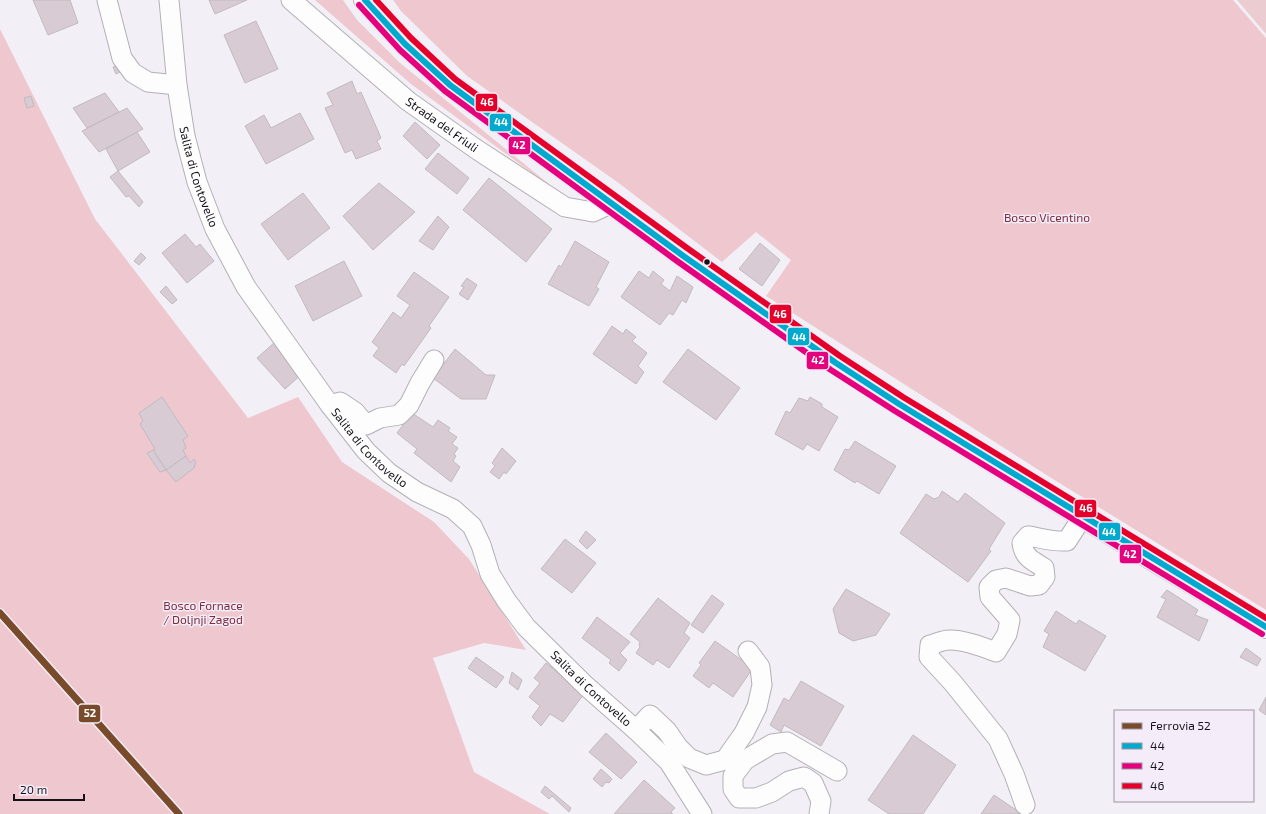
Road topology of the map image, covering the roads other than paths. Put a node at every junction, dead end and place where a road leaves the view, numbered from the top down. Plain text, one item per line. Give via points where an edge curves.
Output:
1 (107, 0) edge
2 (169, 0) edge
3 (291, 0) edge
4 (365, 0) edge
5 (177, 85) junction
6 (612, 203) junction
7 (434, 360) dead end
8 (330, 405) junction
9 (1083, 516) junction
10 (1266, 627) edge
11 (748, 651) dead end
12 (636, 730) junction
13 (837, 771) dead end
14 (1025, 805) dead end
15 (702, 814) edge
16 (819, 814) edge

1 - 5 street via 122,58 133,73 148,82
2 - 5 street, Salita di Contovello
3 - 6 street, Strada del Friuli via 408,101 565,207 593,212
4 - 6 main road via 405,44 450,85
5 - 8 street, Salita di Contovello via 185,136 197,182 215,229 246,288
6 - 9 main road via 836,363
7 - 8 street via 409,405 399,415 380,418 366,425 355,412 340,402
8 - 12 street, Salita di Contovello via 366,451 389,473 417,492 453,509 472,526 482,545 490,574 526,628
9 - 10 main road
9 - 14 street via 1066,541 1056,542 1028,536 1022,543 1023,551 1028,558 1044,568 1045,577 1039,585 1030,586 1006,578 996,580 989,587 990,597 1010,620 1007,634 996,652 981,646 944,640 930,646 929,657 998,739
11 - 12 street via 760,667 762,685 757,707 726,760 706,765 689,758 650,715
12 - 15 street, Salita di Contovello via 669,762
13 - 16 street via 787,742 772,744 745,760 733,776 733,789 740,798 756,798 804,777 813,783 821,801

